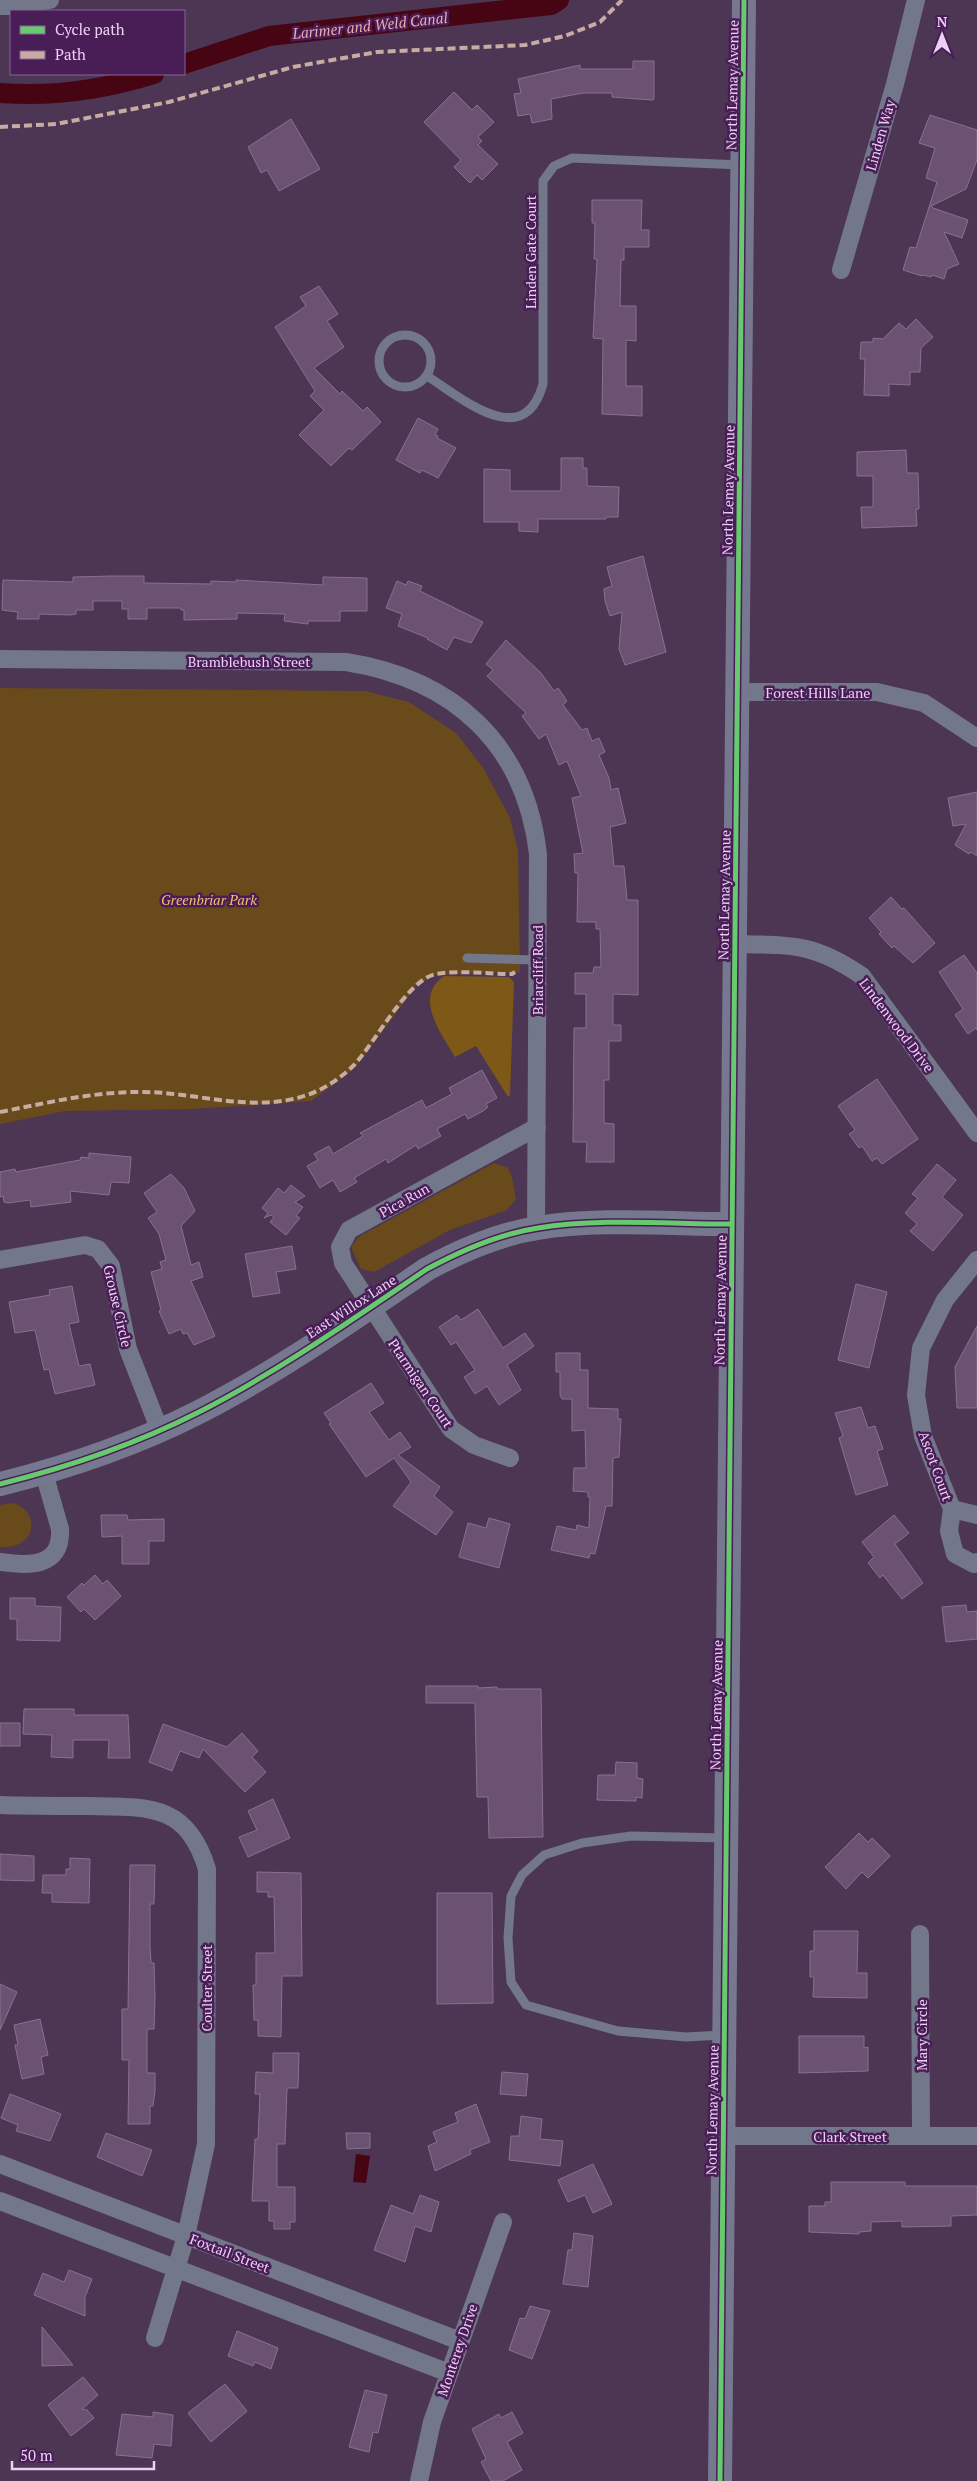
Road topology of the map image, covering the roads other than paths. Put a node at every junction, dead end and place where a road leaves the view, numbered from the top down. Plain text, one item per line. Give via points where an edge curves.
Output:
1 (50, 0) edge
2 (744, 0) edge
3 (916, 0) edge
4 (0, 6) edge
5 (742, 165) junction
6 (841, 270) dead end
7 (427, 376) junction
8 (0, 659) edge
9 (737, 692) junction
10 (480, 726) joint
11 (977, 738) edge
12 (735, 944) junction
13 (467, 958) dead end
14 (537, 960) junction
15 (537, 1127) junction
16 (977, 1133) edge
17 (732, 1224) junction
18 (536, 1228) junction
19 (0, 1260) edge
20 (977, 1260) edge
21 (371, 1307) junction
22 (160, 1431) junction
23 (510, 1458) dead end
24 (44, 1473) junction
25 (0, 1484) edge
26 (952, 1509) junction
27 (977, 1515) edge
28 (0, 1562) edge
29 (977, 1562) edge
30 (0, 1805) edge
31 (726, 1838) junction
32 (920, 1934) dead end
33 (724, 2034) junction
34 (723, 2136) junction
35 (921, 2136) junction
36 (977, 2136) edge
37 (0, 2164) edge
38 (0, 2201) edge
39 (503, 2222) dead end
40 (186, 2236) junction
41 (176, 2268) junction
42 (155, 2338) dead end
43 (460, 2341) junction
44 (449, 2373) junction
45 (420, 2481) edge
46 (720, 2481) edge

1 - 4 street
2 - 5 main road, North Lemay Avenue
3 - 6 street, Linden Way
5 - 7 lane, Linden Gate Court via 572,158 554,166 543,181 543,384 540,398 520,417 500,418 484,413
5 - 9 main road, North Lemay Avenue
7 - 7 lane via 432,360 420,339 405,334 383,345 380,369 389,382 405,387 421,382
8 - 10 street, Bramblebush Street via 346,662 392,671 427,686 459,706
9 - 11 street, Forest Hills Lane via 877,692 924,703
9 - 12 main road, North Lemay Avenue
10 - 14 street, Briarcliff Road via 509,764 531,816 538,854
12 - 16 street, Lindenwood Drive via 786,944 809,948 837,958 862,976
12 - 17 main road, North Lemay Avenue
13 - 14 lane
14 - 15 street, Briarcliff Road
15 - 18 street, Briarcliff Road
15 - 21 street, Pica Run via 344,1235 340,1247 343,1263
17 - 18 main road, East Willox Lane via 582,1224
17 - 31 main road, North Lemay Avenue
18 - 21 main road, East Willox Lane via 491,1240 448,1258
19 - 22 street, Grouse Circle via 85,1245 104,1254 111,1266 120,1320 131,1358
20 - 26 street, Ascot Court via 945,1300 921,1348 916,1396 923,1436
21 - 22 main road, East Willox Lane via 269,1374
21 - 23 street, Ptarmigan Court via 451,1429 474,1445
22 - 24 main road, East Willox Lane
24 - 25 main road, East Willox Lane
24 - 28 street via 60,1529 56,1550 38,1564 26,1566
26 - 27 street, Ascot Court
26 - 29 street, Ascot Court via 949,1531 955,1554 974,1564
30 - 40 street, Coulter Street via 148,1808 169,1816 187,1829 200,1848 207,1870 206,2144
31 - 33 main road, North Lemay Avenue
31 - 33 lane via 631,1836 582,1843 544,1855 522,1876 511,1896 508,1938 511,1982 526,2005 618,2031 686,2037
32 - 35 street, Mary Circle
33 - 34 main road, North Lemay Avenue
34 - 35 street, Clark Street
34 - 46 main road, North Lemay Avenue
35 - 36 street, Clark Street
37 - 40 street, Foxtail Street
38 - 41 street
39 - 43 street, Monterey Drive
40 - 41 street, Coulter Street
40 - 43 street, Foxtail Street
41 - 42 street, Coulter Street
41 - 44 street
43 - 44 street, Monterey Drive
44 - 45 street, Monterey Drive via 432,2422

